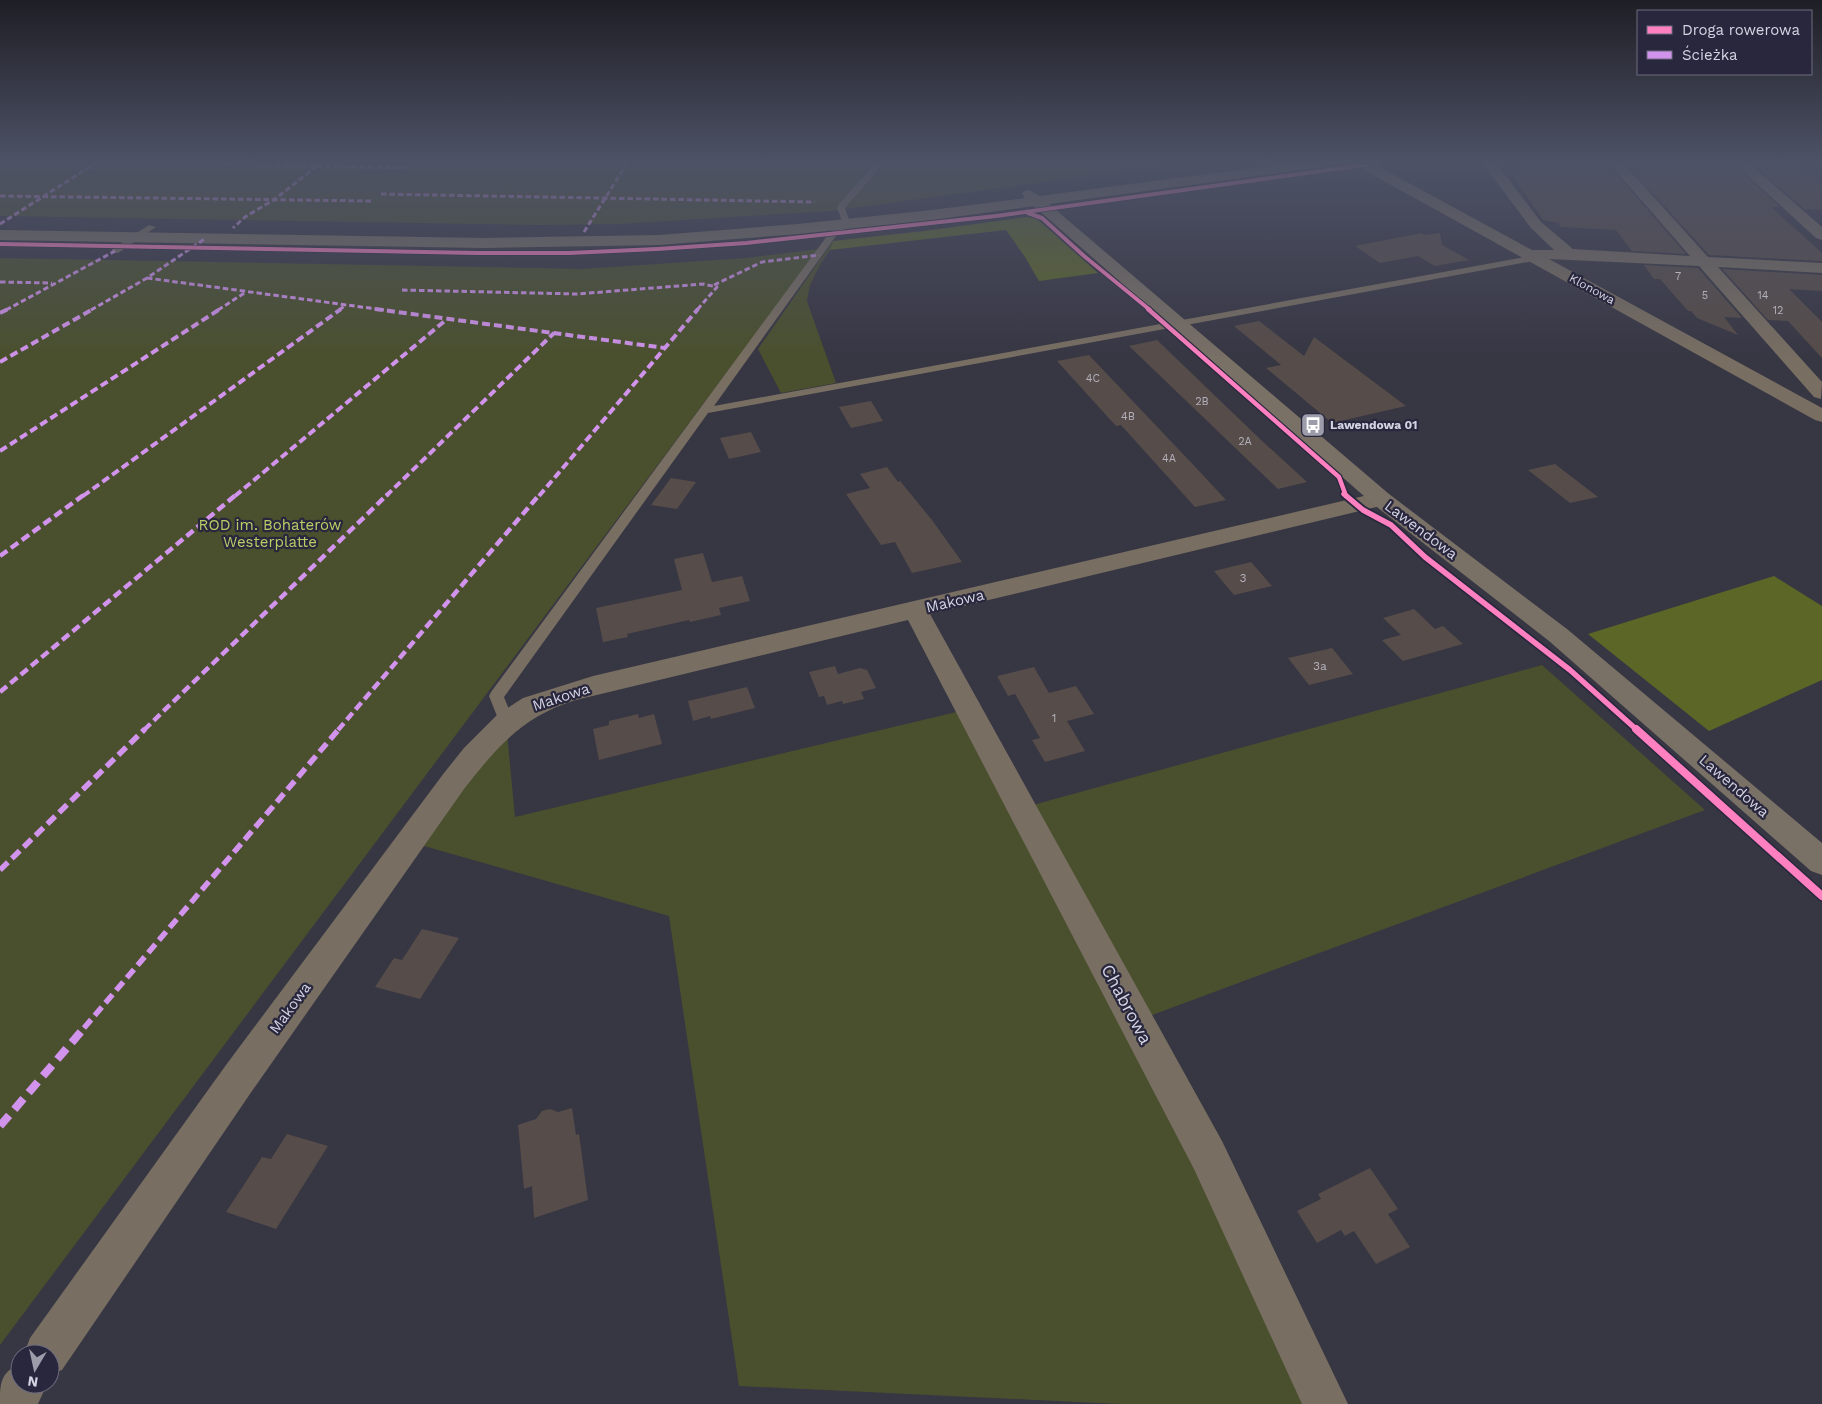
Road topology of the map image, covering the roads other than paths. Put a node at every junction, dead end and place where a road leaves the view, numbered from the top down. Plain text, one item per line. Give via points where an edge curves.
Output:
1 (150, 229) edge
2 (283, 229) edge
3 (659, 229) edge
4 (766, 229) edge
5 (838, 229) edge
6 (1069, 229) edge
7 (1482, 229) edge
8 (1540, 229) edge
9 (1674, 229) edge
10 (0, 235) edge
11 (139, 237) junction
12 (115, 251) dead end
13 (1569, 254) junction
14 (1530, 255) junction
15 (1704, 262) junction
16 (1822, 268) edge
17 (1178, 323) junction
18 (1821, 393) dead end
19 (707, 410) junction
20 (1822, 416) edge
21 (1381, 499) junction
22 (915, 610) junction
23 (506, 722) junction
24 (1822, 862) edge
25 (53, 1344) edge
26 (1325, 1404) edge

1 - 11 lane
2 - 3 main road via 584,232
4 - 11 main road via 659,240 574,243
5 - 19 lane
6 - 17 main road, Lawendowa
7 - 14 street, Klonowa
8 - 13 street
9 - 15 street
10 - 11 main road
11 - 12 lane
13 - 14 street
13 - 15 street
14 - 17 lane via 1528,259
14 - 20 street, Klonowa
15 - 16 street
15 - 18 street
17 - 19 lane
17 - 21 main road, Lawendowa
19 - 23 lane via 496,696
21 - 22 street, Makowa
21 - 24 main road, Lawendowa via 1558,635
22 - 23 street, Makowa via 593,686 547,699
22 - 26 street, Chabrowa via 1208,1155
23 - 25 street, Makowa via 454,781 239,1078

